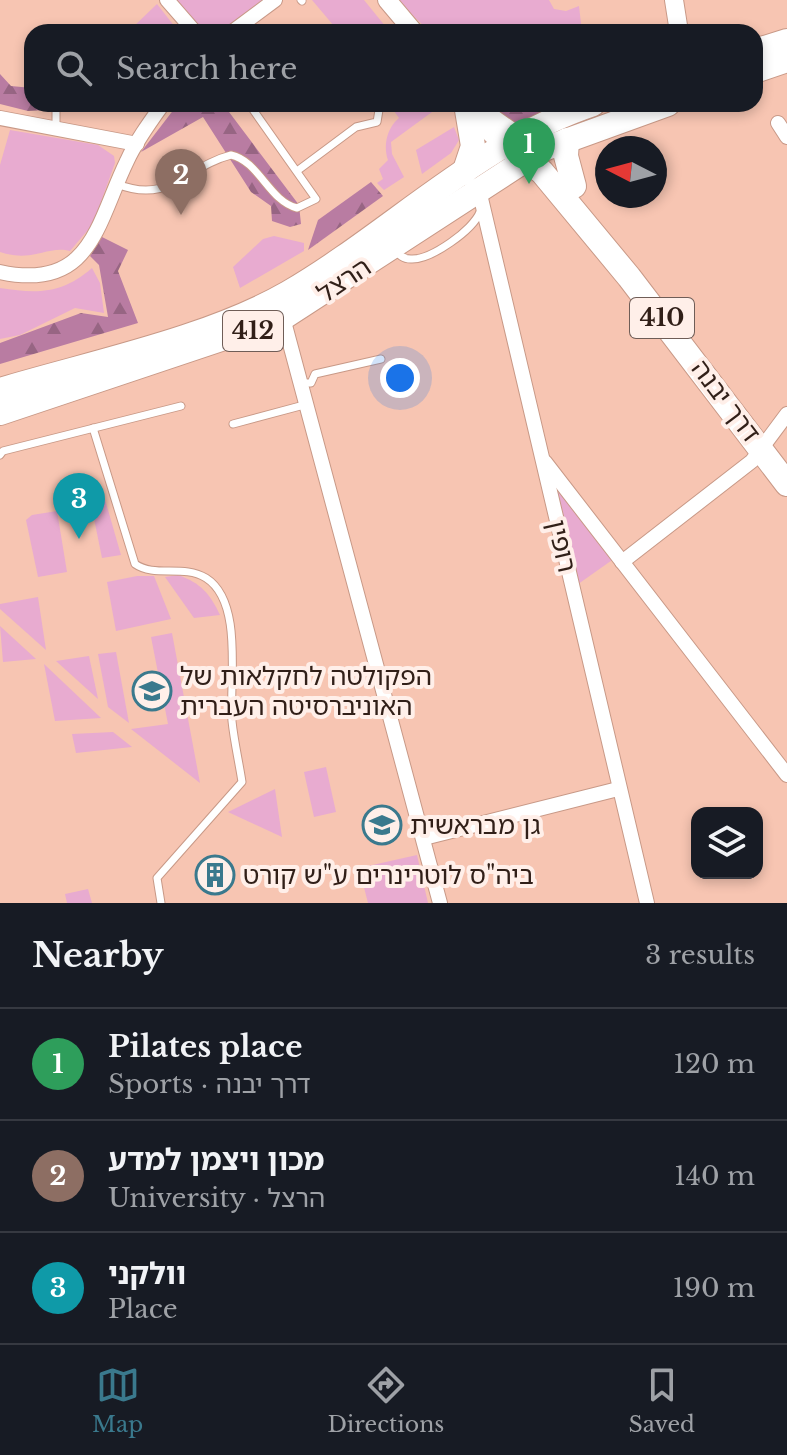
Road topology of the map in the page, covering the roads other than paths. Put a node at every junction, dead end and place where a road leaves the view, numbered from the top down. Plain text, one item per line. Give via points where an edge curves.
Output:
1 (167, 0) edge
2 (275, 0) edge
3 (387, 0) edge
4 (674, 0) edge
5 (188, 24) edge
6 (243, 24) edge
7 (408, 24) edge
8 (678, 24) edge
9 (787, 41) edge
10 (763, 48) edge
11 (787, 60) edge
12 (763, 68) edge
13 (56, 112) edge
14 (158, 112) edge
15 (255, 112) edge
16 (379, 112) edge
17 (469, 112) edge
18 (476, 112) edge
19 (580, 112) edge
20 (646, 112) edge
21 (0, 118) edge
22 (778, 123) dead end
23 (56, 129) junction
24 (787, 137) edge
25 (567, 140) junction
26 (137, 144) junction
27 (522, 148) junction
28 (297, 171) junction
29 (117, 184) junction
30 (574, 186) junction
31 (475, 189) junction
32 (0, 272) edge
33 (286, 294) junction
34 (281, 319) junction
35 (381, 359) dead end
36 (299, 384) junction
37 (0, 390) edge
38 (304, 405) junction
39 (181, 406) dead end
40 (0, 413) edge
41 (787, 414) edge
42 (233, 424) dead end
43 (93, 428) junction
44 (766, 441) junction
45 (0, 455) edge
46 (787, 456) edge
47 (542, 459) junction
48 (787, 484) edge
49 (622, 562) junction
50 (787, 775) edge
51 (618, 789) junction
52 (424, 838) junction
53 (161, 903) edge
54 (440, 903) edge
55 (647, 903) edge

1 - 5 street
2 - 6 street
3 - 7 street
4 - 8 street
9 - 10 main road
11 - 12 main road
13 - 23 lane
14 - 26 street
15 - 28 lane
16 - 28 lane via 377,122 356,127
17 - 31 main road
18 - 27 street
19 - 27 main road, הרצל / 412
20 - 25 main road, הרצל / 412
21 - 23 street
22 - 24 street
23 - 26 street
25 - 27 main road, הרצל / 412
25 - 30 main road
26 - 29 street
27 - 30 main road, דרך יבנה / 410
27 - 31 main road, הרצל / 412
27 - 44 main road, דרך יבנה / 410
28 - 29 lane via 316,199 292,207 237,156 226,155 155,191
29 - 32 street via 100,230 80,255 46,273
30 - 44 main road, דרך יבנה / 410
31 - 33 main road, הרצל / 412
31 - 34 main road, הרצל / 412
31 - 47 street, רופין
33 - 34 street
33 - 37 main road, הרצל / 412 via 206,327
34 - 36 street
34 - 40 main road, הרצל / 412
35 - 36 lane via 315,374 311,383
36 - 38 street
38 - 42 lane
38 - 52 street
39 - 43 lane
41 - 44 street
43 - 45 lane
43 - 53 lane via 135,564 143,570 180,569 206,578 220,593 234,647 232,720 242,782 157,878
44 - 46 main road, דרך יבנה / 410
44 - 48 main road, דרך יבנה / 410
44 - 49 street via 752,461
47 - 49 street
47 - 51 street, רופין
49 - 50 street
51 - 52 street
51 - 55 street, רופין
52 - 54 street

